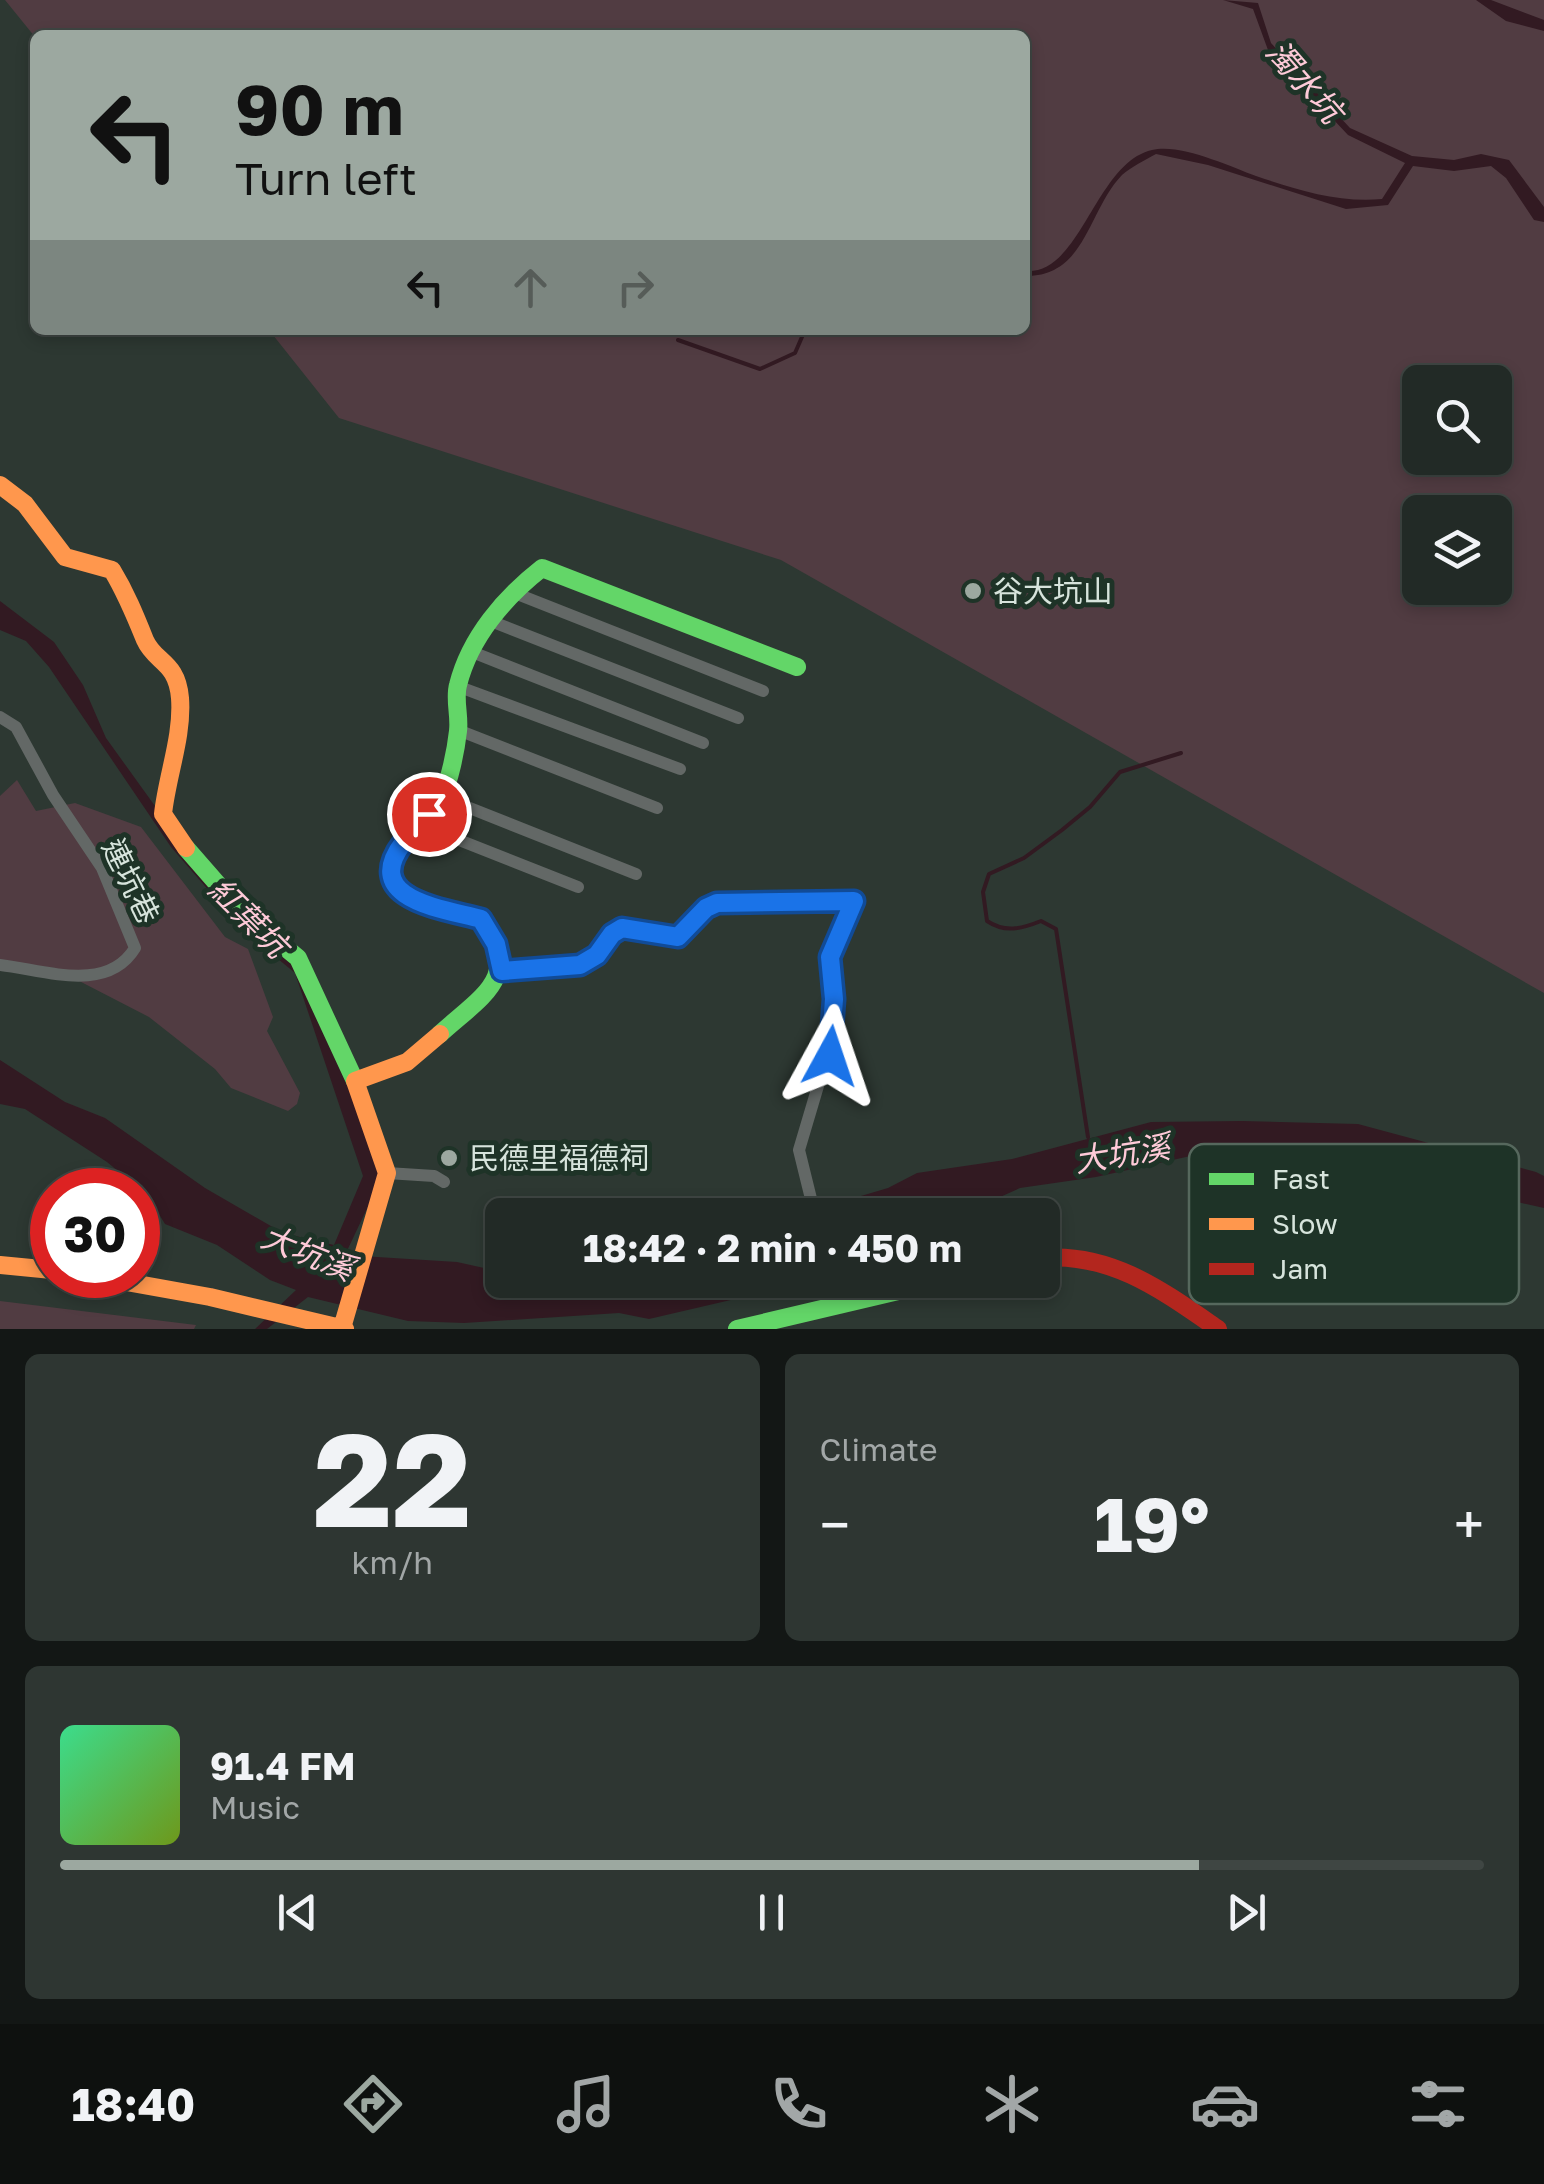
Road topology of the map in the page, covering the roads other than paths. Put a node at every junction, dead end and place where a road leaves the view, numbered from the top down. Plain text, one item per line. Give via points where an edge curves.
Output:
1 (0, 486) edge
2 (512, 592) junction
3 (488, 620) junction
4 (472, 652) junction
5 (797, 667) dead end
6 (457, 686) junction
7 (763, 691) dead end
8 (0, 717) edge
9 (738, 718) dead end
10 (458, 730) junction
11 (703, 743) dead end
12 (680, 769) dead end
13 (442, 797) junction
14 (657, 808) dead end
15 (421, 825) junction
16 (636, 874) dead end
17 (578, 887) dead end
18 (0, 965) edge
19 (502, 971) junction
20 (354, 1080) junction
21 (387, 1173) junction
22 (444, 1182) dead end
23 (811, 1198) edge
24 (1060, 1259) edge
25 (0, 1265) edge
26 (30, 1268) edge
27 (160, 1290) edge
28 (835, 1298) edge
29 (866, 1298) edge
30 (836, 1305) junction
31 (344, 1329) edge
32 (737, 1329) edge
33 (1218, 1329) edge

1 - 20 street via 25,504 60,554 112,570 147,645 174,669 180,704 163,814 241,911 298,958
2 - 3 street
2 - 5 street via 542,568
2 - 7 street
3 - 4 street
3 - 9 street
4 - 6 street
4 - 11 street
6 - 10 street
6 - 12 street
8 - 18 street, 連坑巷 via 16,727 102,868 135,948 107,974
10 - 13 street
10 - 14 street
13 - 15 street
13 - 16 street
15 - 17 street
15 - 19 street via 398,852 393,882 406,899 481,919
19 - 20 street via 427,1049
19 - 23 street via 580,965 622,928 678,937 717,903 854,901 830,957 832,1044 799,1150
20 - 21 street
21 - 22 street
21 - 31 street
24 - 33 street via 1101,1261 1160,1289
25 - 26 street
27 - 31 street
28 - 30 street
29 - 30 street
30 - 32 street

